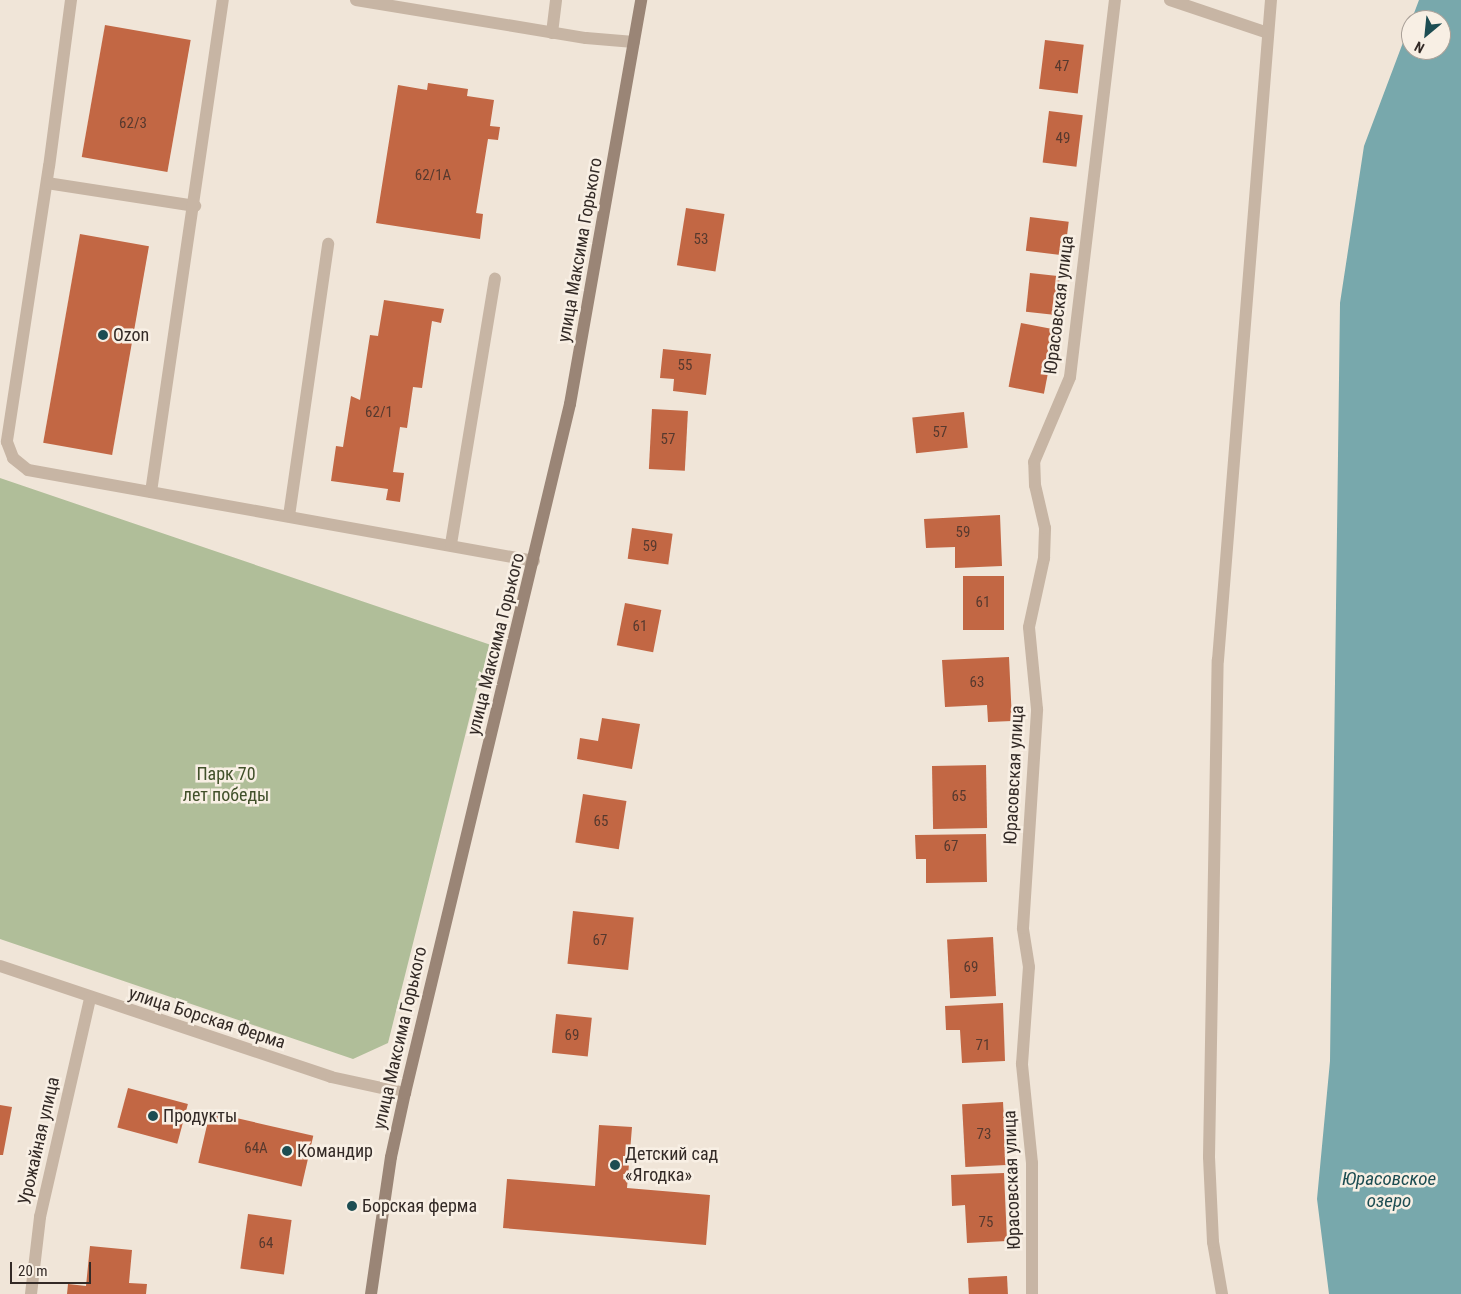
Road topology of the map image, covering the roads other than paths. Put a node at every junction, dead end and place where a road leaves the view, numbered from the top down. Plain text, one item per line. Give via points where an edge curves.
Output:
1 (71, 0) edge
2 (223, 0) edge
3 (356, 0) edge
4 (556, 0) edge
5 (641, 0) edge
6 (1115, 0) edge
7 (1170, 0) edge
8 (1271, 0) edge
9 (552, 33) junction
10 (1268, 33) junction
11 (634, 42) junction
12 (47, 183) junction
13 (195, 206) junction
14 (328, 244) dead end
15 (495, 279) dead end
16 (151, 492) junction
17 (288, 516) junction
18 (451, 544) junction
19 (534, 561) junction
20 (0, 966) edge
21 (90, 998) junction
22 (405, 1093) junction
23 (30, 1294) edge
24 (371, 1294) edge
25 (1032, 1294) edge
26 (1222, 1294) edge

1 - 12 street
2 - 13 street
3 - 9 street
4 - 9 street
5 - 11 street, улица Максима Горького
6 - 25 street, Юрасовская улица via 1070,377 1034,462 1045,535 1044,558 1029,627 1037,709 1023,928 1028,967 1022,1064 1032,1163
7 - 10 street
8 - 10 street
9 - 11 street
10 - 26 street via 1218,660 1209,1157 1214,1242
11 - 19 street, улица Максима Горького via 570,404
12 - 13 street
12 - 16 street via 6,442 14,458 28,470
13 - 16 street
14 - 17 street
15 - 18 street
16 - 17 street
17 - 18 street
18 - 19 street
19 - 22 street, улица Максима Горького
20 - 21 street, улица Борская Ферма
21 - 22 street, улица Борская Ферма via 331,1077
21 - 23 street, Урожайная улица via 40,1217
22 - 24 street, улица Максима Горького via 391,1157

